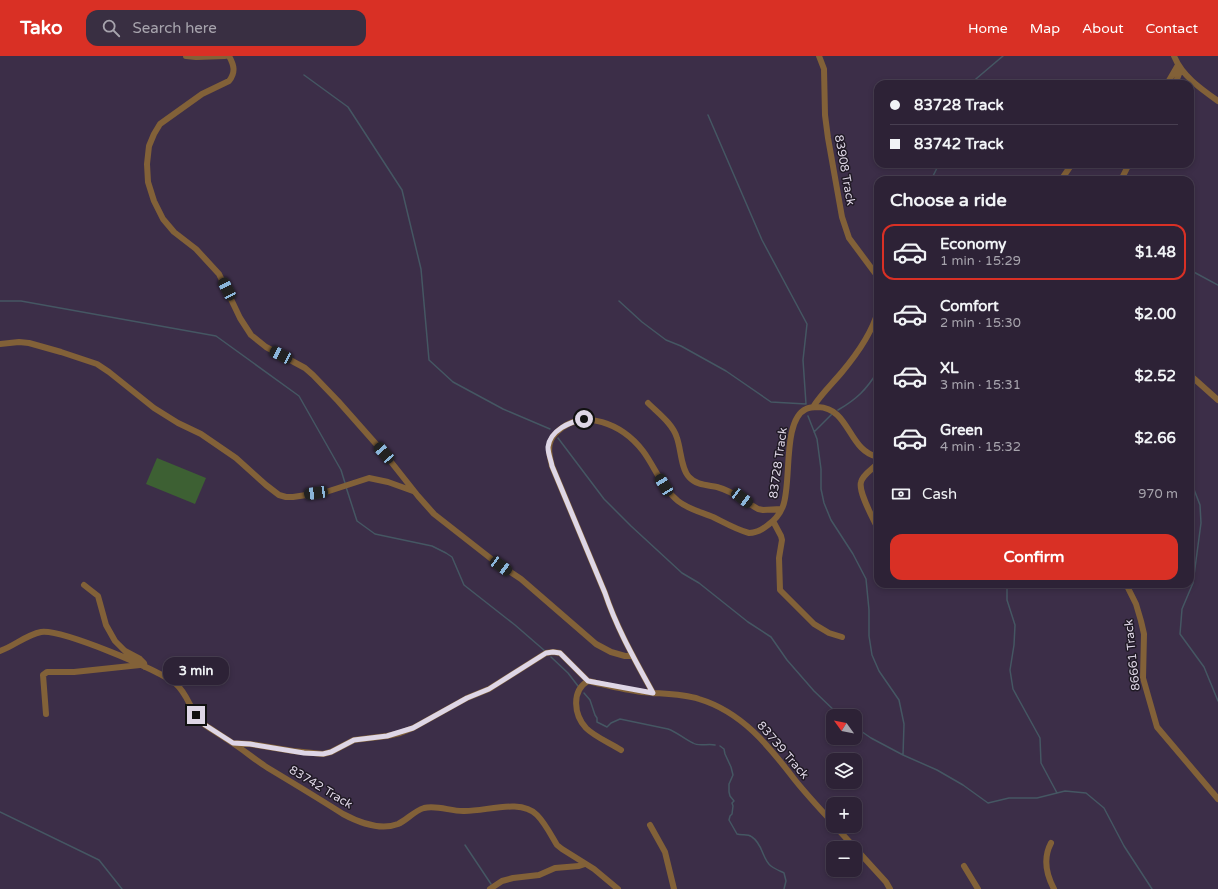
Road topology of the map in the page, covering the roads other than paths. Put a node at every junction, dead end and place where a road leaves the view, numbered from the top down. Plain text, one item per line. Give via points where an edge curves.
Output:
1 (186, 56) edge
2 (225, 56) edge
3 (229, 56) edge
4 (820, 56) edge
5 (1174, 56) edge
6 (1179, 67) junction
7 (1170, 80) edge
8 (1176, 80) edge
9 (1191, 80) edge
10 (1194, 82) edge
11 (1218, 101) edge
12 (874, 272) edge
13 (874, 322) edge
14 (0, 344) edge
15 (1194, 379) edge
16 (1218, 400) edge
17 (648, 403) dead end
18 (813, 407) junction
19 (874, 456) edge
20 (874, 467) edge
21 (414, 491) junction
22 (781, 509) junction
23 (773, 521) junction
24 (874, 521) edge
25 (84, 585) dead end
26 (1128, 588) edge
27 (842, 637) dead end
28 (0, 651) edge
29 (633, 656) junction
30 (143, 666) junction
31 (588, 681) junction
32 (653, 693) junction
33 (46, 714) dead end
34 (233, 743) junction
35 (621, 750) dead end
36 (1218, 799) edge
37 (826, 815) edge
38 (650, 825) dead end
39 (841, 833) edge
40 (1050, 842) dead end
41 (585, 864) junction
42 (964, 866) dead end
43 (490, 889) edge
44 (618, 889) edge
45 (674, 889) edge
46 (890, 889) edge
47 (978, 889) edge
48 (1054, 889) edge

1 - 2 street
3 - 21 street via 234,71 229,81 202,94 160,124 154,134 149,146 148,164 148,182 154,201 174,232 196,249 219,274 248,331 266,347 313,375 384,453
4 - 12 street, 83908 Track via 824,70 825,115 842,217 849,238
5 - 6 street
6 - 7 street
6 - 8 street
6 - 9 street
10 - 11 street
13 - 18 street via 860,348
14 - 21 street via 29,343 97,364 172,420 201,434 236,458 279,495 286,497 326,492 369,478
15 - 16 street
17 - 22 street via 672,428 677,437 686,474 690,478 697,483 733,492 758,509
18 - 19 street via 823,407 836,412 860,446
18 - 22 street, 83728 Track via 801,412 793,428 789,444 787,487
20 - 24 street via 863,478 860,486
21 - 29 street via 434,514 521,579 591,639 611,652
22 - 23 street, 83728 Track
23 - 27 street via 782,540 779,558 780,590 814,624
23 - 29 street, 83728 Track via 758,532 749,533 684,505 670,493 636,443 608,424 584,419 568,424 555,434 548,446 552,466 612,613
25 - 30 street via 98,596 106,625 115,641 125,651 142,661
26 - 36 street, 86661 Track via 1136,604 1144,634 1143,678 1157,727
28 - 30 street, 83742 Track via 34,635 50,632
29 - 32 street, 83728 Track
30 - 33 street via 47,672 43,675
30 - 34 street, 83742 Track via 177,685 200,721
31 - 32 street, 83739 Track
31 - 34 street via 560,653 546,653 489,689 400,733 354,740 323,754
31 - 35 street via 577,694 579,716 587,728
32 - 37 street, 83739 Track via 699,699 714,704 735,717 766,744
34 - 41 street, 83742 Track via 343,814 366,824 397,824 425,808 464,811 522,806 536,814 557,845
38 - 45 street via 665,852
39 - 46 street
40 - 48 street via 1046,861
41 - 43 street via 555,868 539,875 513,878 502,881
41 - 44 street, 83742 Track
42 - 47 street

